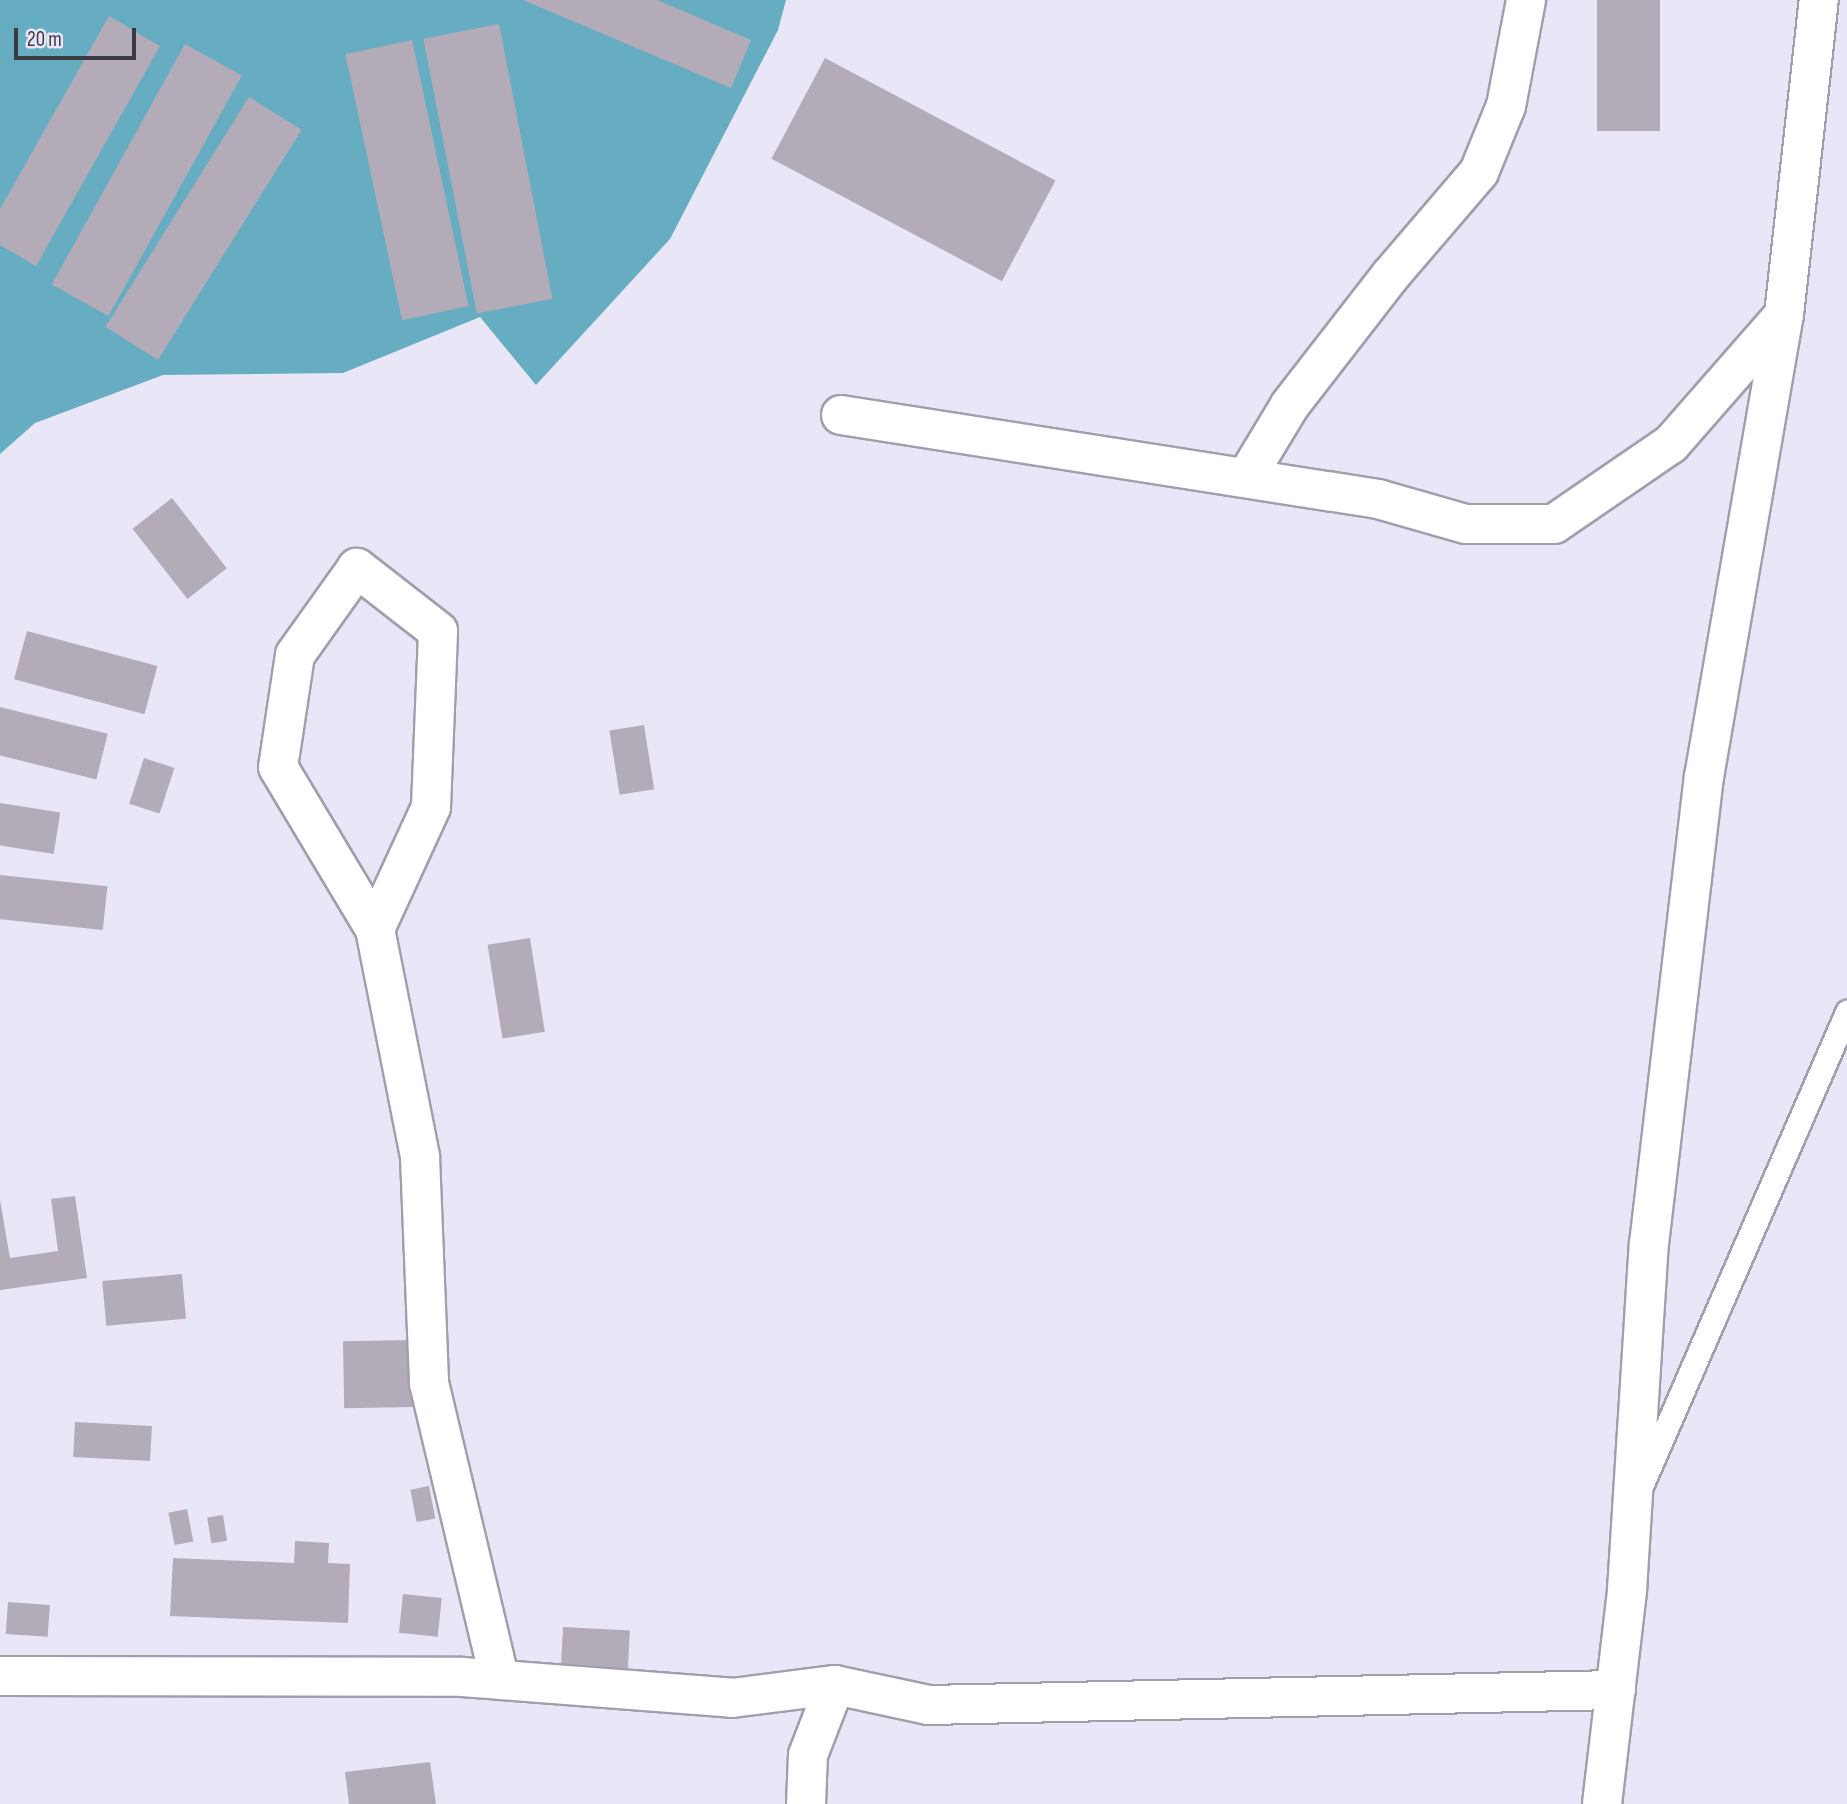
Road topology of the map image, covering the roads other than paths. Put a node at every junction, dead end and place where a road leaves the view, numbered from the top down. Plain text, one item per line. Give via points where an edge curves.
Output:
1 (1526, 0) edge
2 (1819, 0) edge
3 (1784, 315) junction
4 (841, 415) dead end
5 (1246, 478) junction
6 (375, 929) junction
7 (1847, 1012) edge
8 (1632, 1509) junction
9 (0, 1676) edge
10 (500, 1679) junction
11 (835, 1685) junction
12 (1616, 1690) junction
13 (806, 1804) edge
14 (1602, 1804) edge

1 - 5 street via 1506,106 1479,172 1298,394
2 - 3 street
3 - 5 street via 1671,444 1554,524 1466,524 1378,499
3 - 8 street via 1704,777 1649,1244
4 - 5 street
6 - 6 street via 278,767 295,655 357,568 438,631 431,807
6 - 10 street via 419,1157 429,1383
7 - 8 lane
8 - 12 street
9 - 10 street
10 - 11 street via 732,1698
11 - 12 street via 928,1705
11 - 13 street via 808,1755
12 - 14 street

